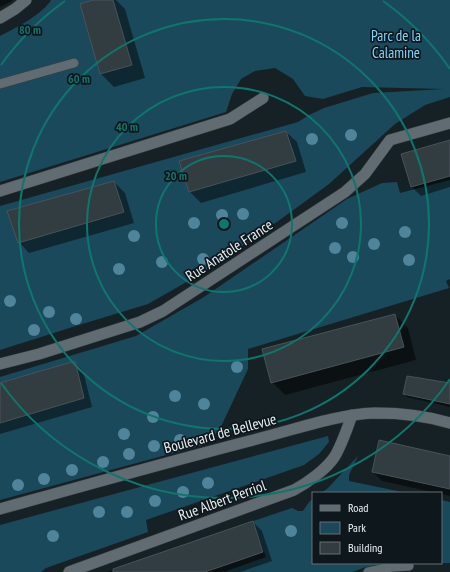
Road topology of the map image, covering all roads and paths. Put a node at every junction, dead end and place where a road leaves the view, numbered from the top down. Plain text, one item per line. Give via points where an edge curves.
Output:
1 (26, 0) edge
2 (0, 18) edge
3 (74, 63) dead end
4 (0, 84) edge
5 (263, 98) dead end
6 (450, 123) edge
7 (0, 191) edge
8 (0, 364) edge
9 (352, 415) junction
10 (450, 423) edge
11 (0, 509) edge
12 (409, 566) dead end
13 (69, 572) edge
14 (368, 572) edge

1 - 2 street
3 - 4 lane
5 - 7 street via 230,119
6 - 8 street, Rue Anatole France via 390,140 365,174 345,192 163,311 140,322
9 - 10 street, Boulevard de Bellevue via 407,415
9 - 11 street, Boulevard de Bellevue via 223,447
9 - 13 street, Rue Albert Perriol via 334,457 294,490
12 - 14 lane

